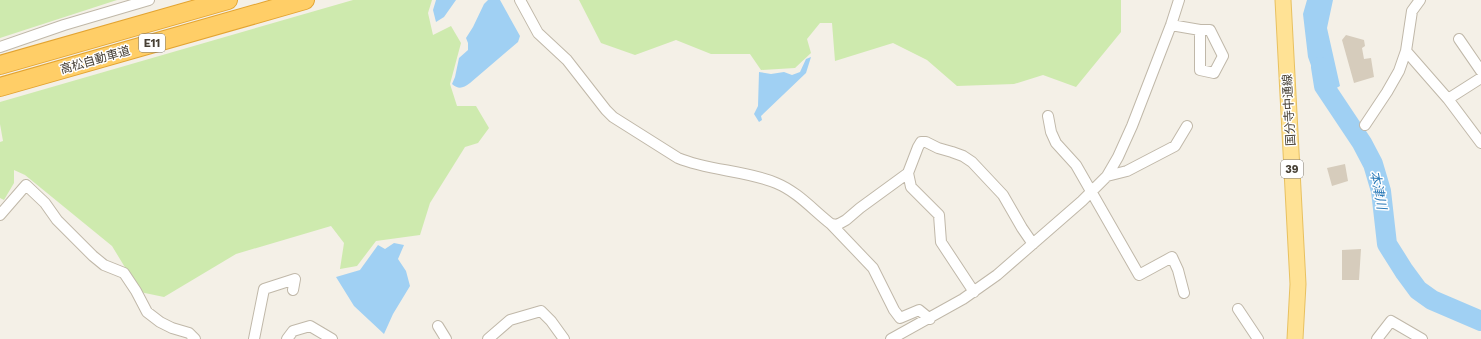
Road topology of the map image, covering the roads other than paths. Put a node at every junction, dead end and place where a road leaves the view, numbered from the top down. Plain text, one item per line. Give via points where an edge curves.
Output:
1 (149, 0) edge
2 (228, 0) edge
3 (304, 0) edge
4 (520, 0) edge
5 (1179, 0) edge
6 (1283, 0) edge
7 (1420, 0) edge
8 (1171, 25) junction
9 (1200, 30) dead end
10 (1459, 40) dead end
11 (0, 47) edge
12 (1406, 51) junction
13 (0, 65) edge
14 (1481, 71) edge
15 (1481, 78) edge
16 (0, 87) edge
17 (1448, 99) junction
18 (1048, 116) dead end
19 (1365, 125) dead end
20 (1187, 126) dead end
21 (1481, 143) edge
22 (908, 173) junction
23 (1107, 176) junction
24 (1092, 192) junction
25 (0, 215) edge
26 (831, 224) junction
27 (1033, 244) junction
28 (293, 290) dead end
29 (974, 292) junction
30 (1184, 293) dead end
31 (1238, 309) dead end
32 (930, 318) junction
33 (438, 326) dead end
34 (196, 339) edge
35 (254, 339) edge
36 (287, 339) edge
37 (332, 339) edge
38 (446, 339) edge
39 (488, 339) edge
40 (564, 339) edge
41 (891, 339) edge
42 (1258, 339) edge
43 (1295, 339) edge
44 (1378, 339) edge
45 (1422, 339) edge

1 - 11 street
2 - 13 highway, 高松自動車道 / E11
3 - 16 highway, 高松自動車道 / E11
4 - 26 street via 538,33 567,60 613,116 683,160 776,183 800,196
5 - 8 street
6 - 43 main road, 国分寺中通線 / 39 via 1298,284
7 - 12 street via 1412,11
8 - 9 street
8 - 23 street via 1132,126
10 - 14 street
12 - 17 street
12 - 19 street via 1399,71
15 - 17 street
17 - 21 street
18 - 24 street via 1056,143 1076,164
20 - 23 street via 1175,146 1127,171
22 - 26 street via 846,220
22 - 27 street via 921,142 963,156 1003,195
22 - 29 street via 911,187 939,214 941,242
23 - 24 street
24 - 27 street
24 - 30 street via 1139,275 1172,256
25 - 34 street via 26,185 93,256 124,273 147,312 160,322 189,333
26 - 32 street via 873,268 900,318 919,310
27 - 29 street
28 - 35 street via 295,279 264,289
29 - 32 street
31 - 42 street
32 - 41 street
33 - 38 street
36 - 37 street via 293,331 310,326
39 - 40 street via 510,320 541,312
44 - 45 street via 1391,321

